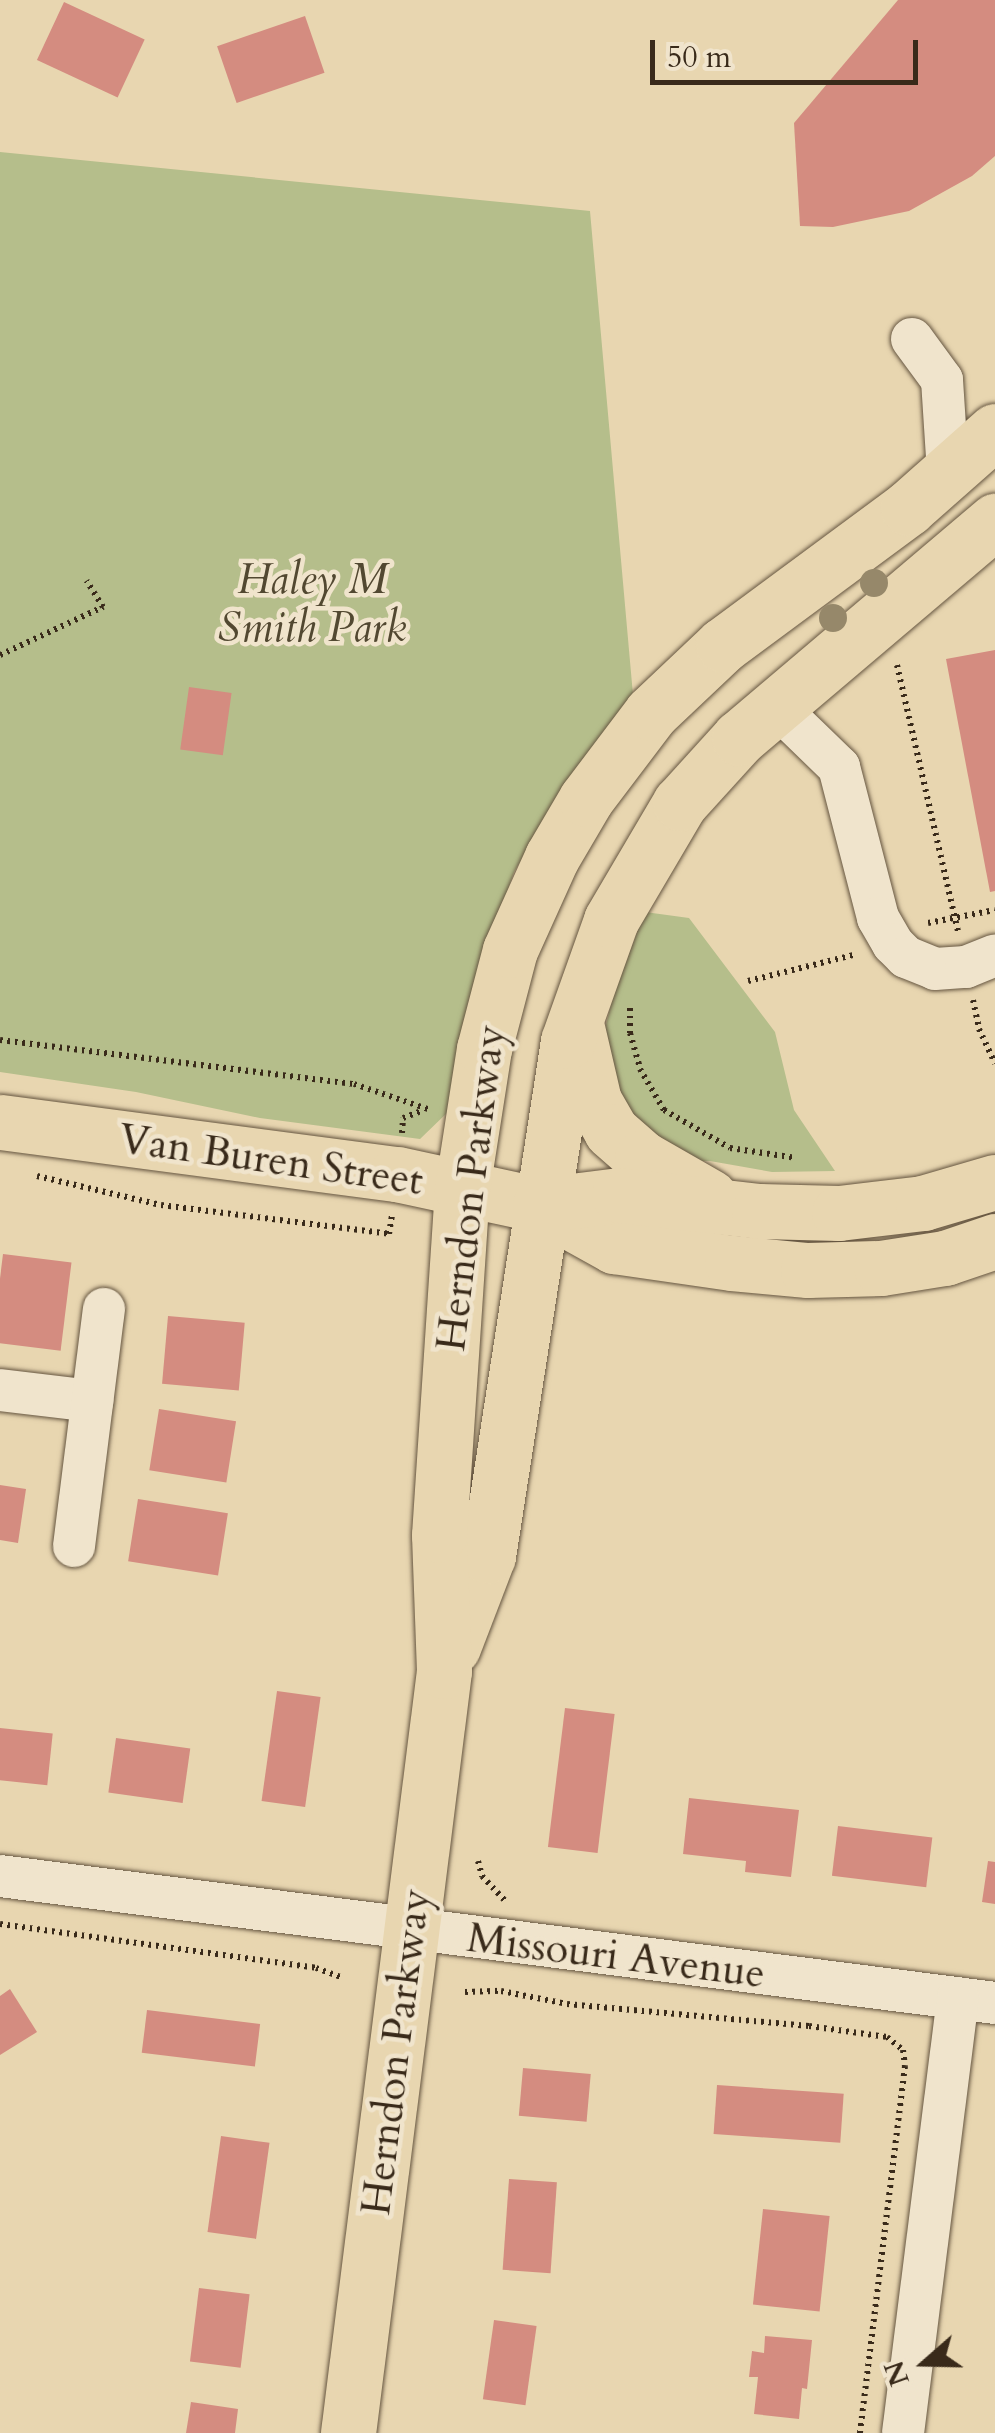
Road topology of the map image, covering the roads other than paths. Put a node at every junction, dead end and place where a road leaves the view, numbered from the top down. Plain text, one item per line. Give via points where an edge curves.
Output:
1 (912, 339) dead end
2 (995, 431) edge
3 (948, 474) junction
4 (995, 521) edge
5 (776, 706) junction
6 (977, 964) edge
7 (575, 1014) junction
8 (0, 1122) edge
9 (995, 1182) edge
10 (462, 1189) junction
11 (540, 1206) junction
12 (730, 1208) junction
13 (995, 1241) edge
14 (104, 1309) dead end
15 (0, 1390) edge
16 (92, 1401) junction
17 (74, 1546) dead end
18 (444, 1672) junction
19 (0, 1876) edge
20 (411, 1930) junction
21 (976, 2000) edge
22 (348, 2433) edge
23 (903, 2433) edge

1 - 3 street via 942,380
2 - 3 main road, Herndon Parkway
3 - 10 main road, Herndon Parkway via 711,655 651,712 586,799 510,950 484,1049
4 - 5 main road, Herndon Parkway
5 - 6 street via 840,767 878,918 893,944 936,970
5 - 7 main road, Herndon Parkway via 707,772 653,844 611,920
7 - 11 main road, Herndon Parkway
7 - 12 main road via 588,1083 612,1131 642,1158
8 - 10 main road, Van Buren Street via 380,1171
9 - 12 main road, Van Buren Street via 923,1203 838,1214
10 - 11 main road, Van Buren Street
10 - 18 main road, Herndon Parkway via 439,1535
11 - 12 main road, Van Buren Street via 619,1195
11 - 13 main road, Van Buren Street via 614,1246 808,1270 914,1264
11 - 18 main road, Herndon Parkway via 488,1556
14 - 16 street
15 - 16 street
16 - 17 street
18 - 20 main road, Herndon Parkway
19 - 20 street, Missouri Avenue
20 - 21 street, Missouri Avenue
20 - 22 main road, Herndon Parkway
21 - 23 street

